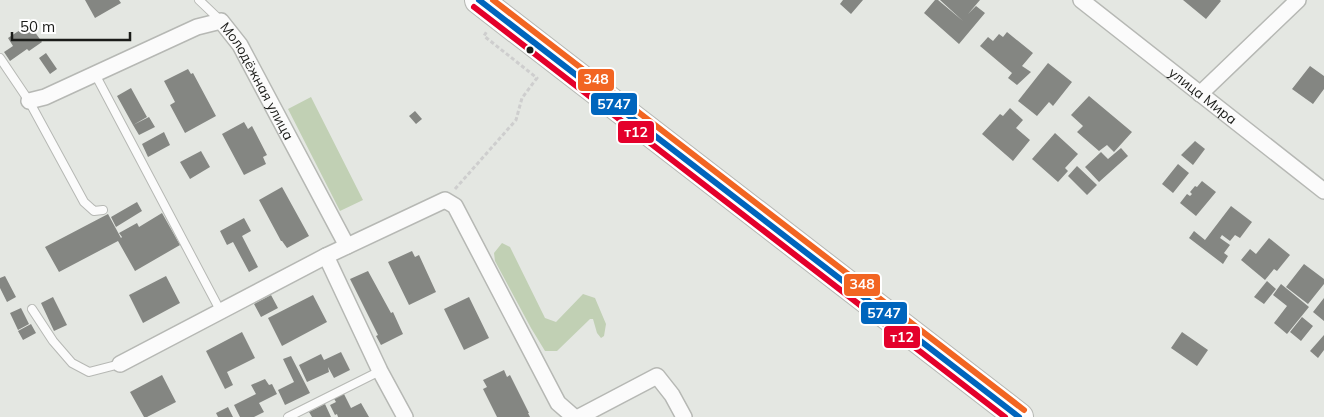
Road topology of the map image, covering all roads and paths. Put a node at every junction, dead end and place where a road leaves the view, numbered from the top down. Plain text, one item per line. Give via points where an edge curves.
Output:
1 (199, 0) edge
2 (479, 0) edge
3 (1081, 0) edge
4 (1298, 0) edge
5 (222, 22) junction
6 (488, 28) dead end
7 (0, 58) edge
8 (95, 74) junction
9 (1200, 94) junction
10 (29, 101) junction
11 (1324, 191) edge
12 (445, 200) junction
13 (103, 210) dead end
14 (347, 246) junction
15 (326, 256) junction
16 (32, 309) dead end
17 (221, 312) junction
18 (120, 364) joint
19 (380, 371) junction
20 (960, 371) junction
21 (288, 417) edge
22 (404, 417) edge
23 (574, 417) edge
24 (579, 417) edge
25 (684, 417) edge
26 (1007, 417) edge
27 (1019, 417) edge

1 - 5 lane
2 - 20 highway
3 - 9 street, улица Мира
4 - 9 street
5 - 8 street, Молодёжная улица via 197,27
5 - 14 street, Молодёжная улица via 240,46
6 - 12 path via 484,36 537,78 522,98 516,120
7 - 10 lane
8 - 10 street, Молодёжная улица
8 - 17 lane
9 - 11 street, улица Мира
10 - 13 lane via 84,202 94,211
12 - 14 street
12 - 23 street via 455,206 558,403
14 - 15 street
15 - 17 street
15 - 19 street
16 - 18 lane via 72,363 89,372
17 - 18 street
19 - 21 lane
19 - 22 street
20 - 26 street
20 - 27 highway
24 - 25 street via 657,376

